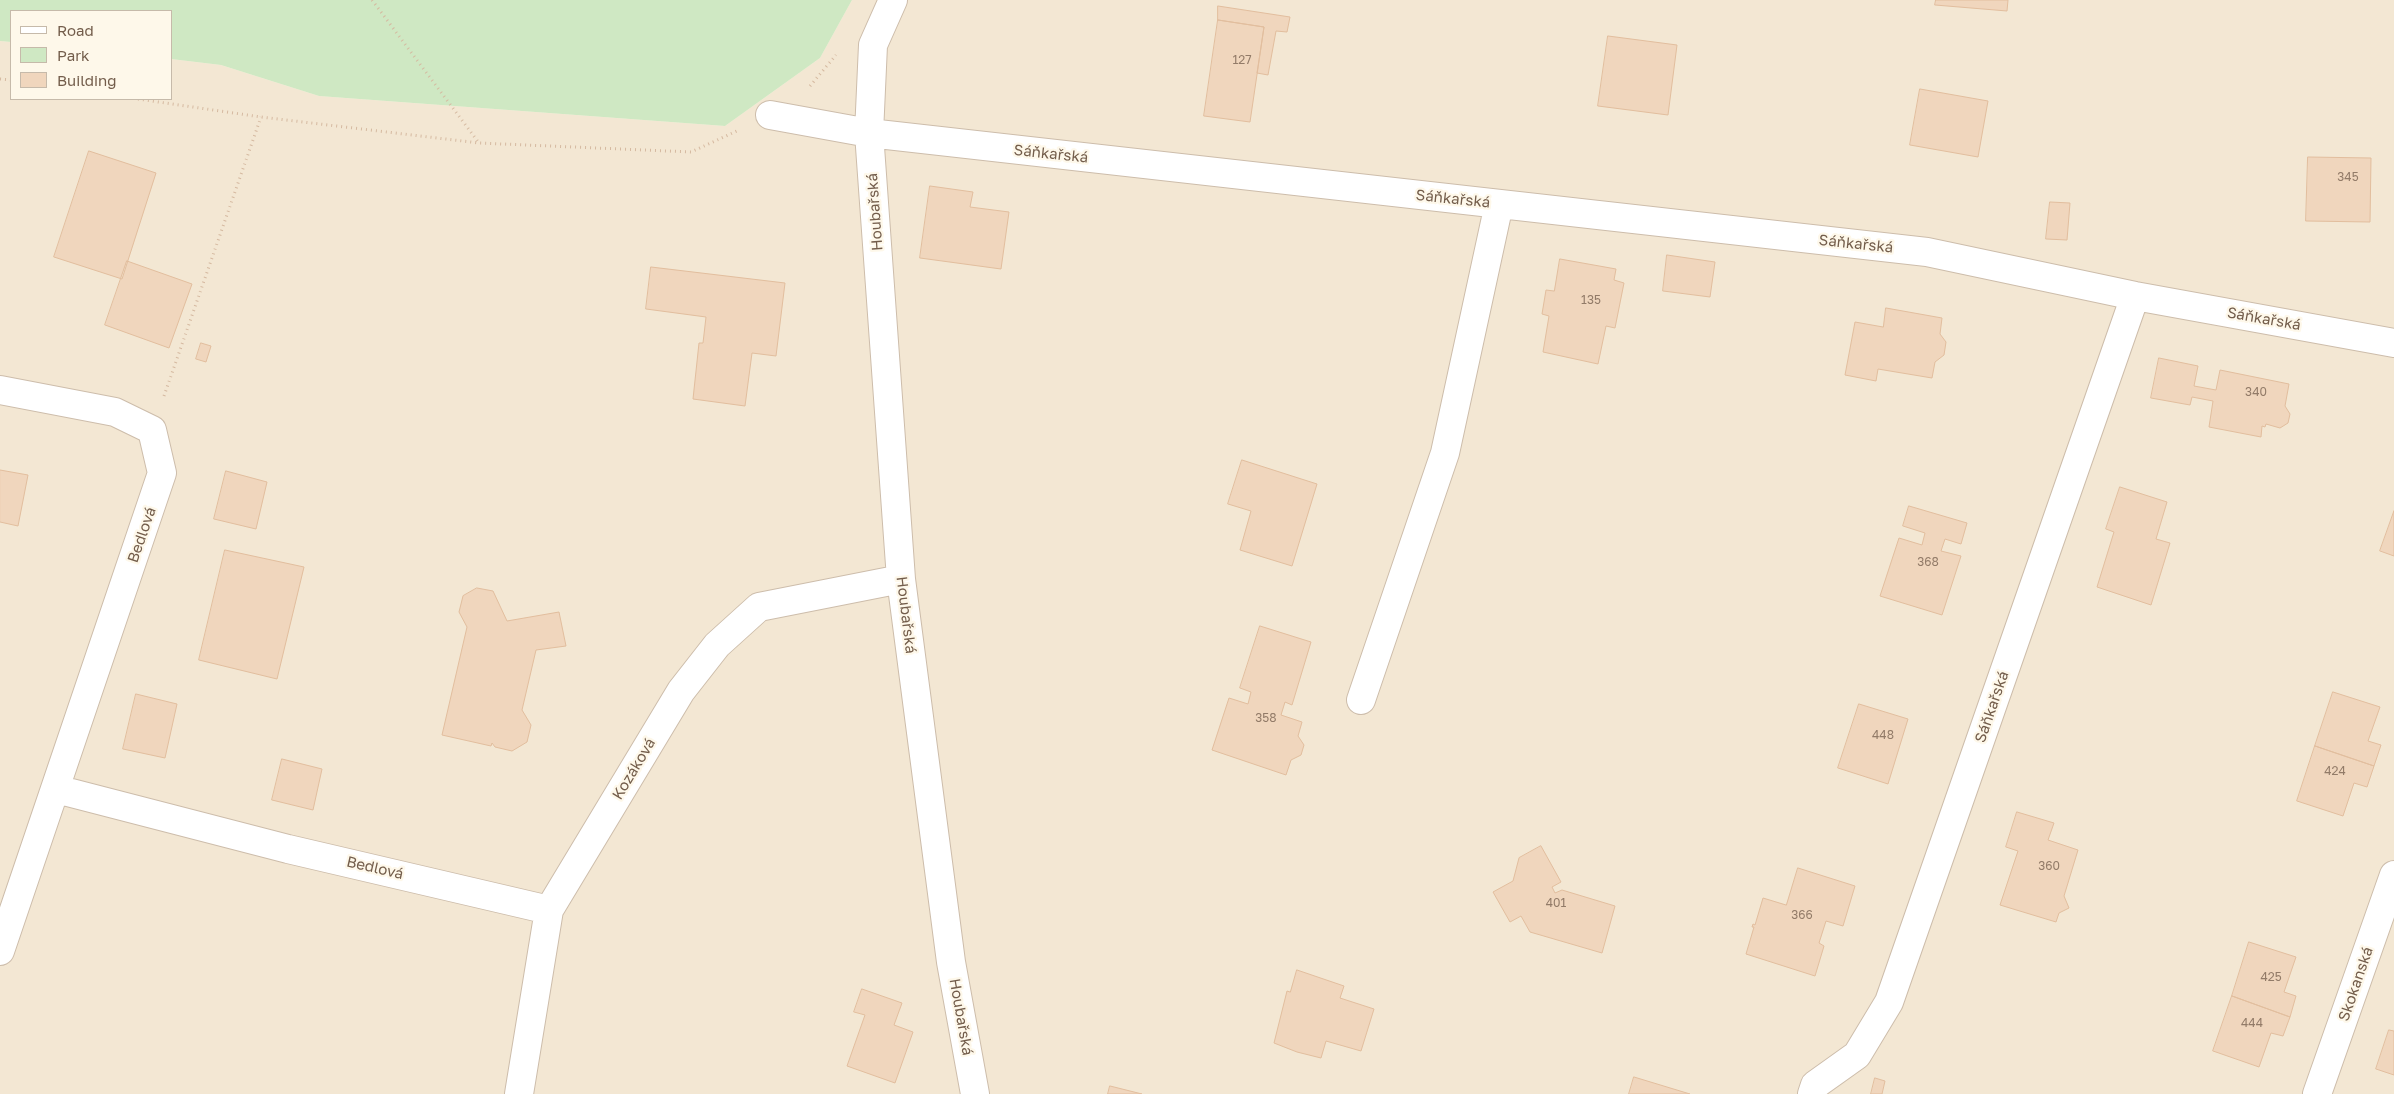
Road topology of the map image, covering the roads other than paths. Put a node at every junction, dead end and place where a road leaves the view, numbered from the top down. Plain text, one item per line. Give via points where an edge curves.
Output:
1 (893, 0) edge
2 (770, 115) road end
3 (869, 133) junction
4 (1499, 204) junction
5 (2135, 296) junction
6 (2394, 343) edge
7 (0, 390) edge
8 (900, 579) junction
9 (1361, 700) dead end
10 (56, 789) junction
11 (2394, 875) edge
12 (549, 910) junction
13 (0, 951) edge
14 (519, 1094) edge
15 (974, 1094) edge
16 (1812, 1094) edge
17 (2317, 1094) edge

1 - 3 street, Houbařská via 873,45
2 - 3 street, Sáňkařská
3 - 4 street, Sáňkařská
3 - 8 street, Houbařská
4 - 5 street, Sáňkařská via 1927,252
4 - 9 street via 1445,452
5 - 6 street, Sáňkařská
5 - 16 street, Sáňkařská via 1889,1002 1857,1055 1815,1084
7 - 10 street, Bedlová via 115,412 152,430 162,474
8 - 12 street, Kozáková via 759,607 716,645 681,692
8 - 15 street, Houbařská via 951,962
10 - 12 street, Bedlová via 288,849
10 - 13 street, Bedlová
11 - 17 street, Skokanská
12 - 14 street, Kozáková

